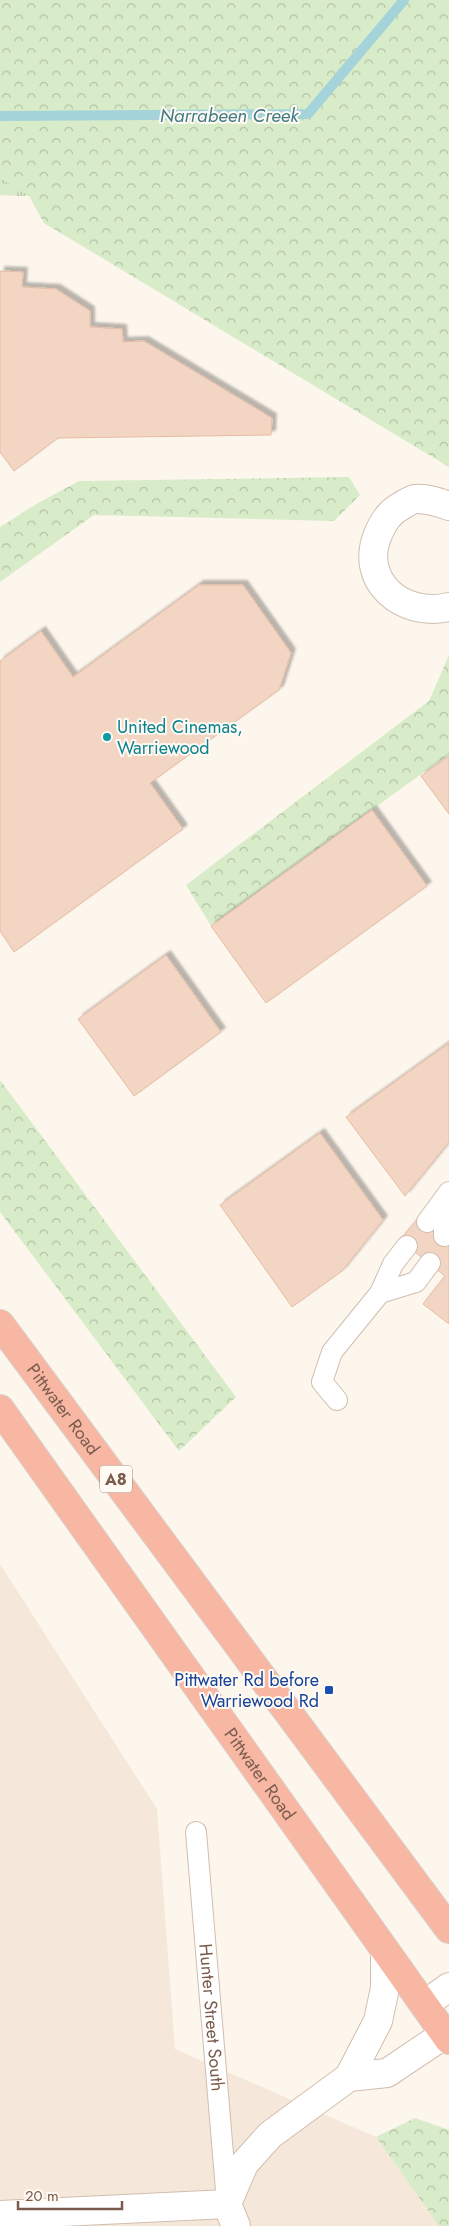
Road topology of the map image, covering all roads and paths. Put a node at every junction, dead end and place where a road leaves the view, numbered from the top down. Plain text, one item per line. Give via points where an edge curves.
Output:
1 (449, 506) edge
2 (449, 607) edge
3 (446, 1195) edge
4 (427, 1222) dead end
5 (444, 1236) dead end
6 (408, 1246) dead end
7 (430, 1263) dead end
8 (380, 1292) junction
9 (0, 1324) edge
10 (337, 1400) dead end
11 (0, 1409) edge
12 (196, 1832) dead end
13 (449, 1929) edge
14 (385, 1950) junction
15 (449, 1987) edge
16 (424, 2005) junction
17 (448, 2035) edge
18 (349, 2077) junction
19 (0, 2215) edge
20 (231, 2215) edge

1 - 2 street via 432,500 414,499 394,510 384,521 372,556 376,575 386,590 400,601 433,611
3 - 4 lane
3 - 5 lane
6 - 8 lane via 393,1264
7 - 8 lane via 416,1282
8 - 10 lane via 332,1352 322,1382
9 - 13 highway, Pittwater Road / A8
11 - 14 highway, Pittwater Road
12 - 20 lane, Hunter Street South
14 - 16 highway, Pittwater Road
14 - 18 street via 385,1988 378,2021
15 - 16 street
16 - 17 highway, Pittwater Road
17 - 18 street via 387,2073
18 - 20 street via 270,2135 244,2164
19 - 20 street

